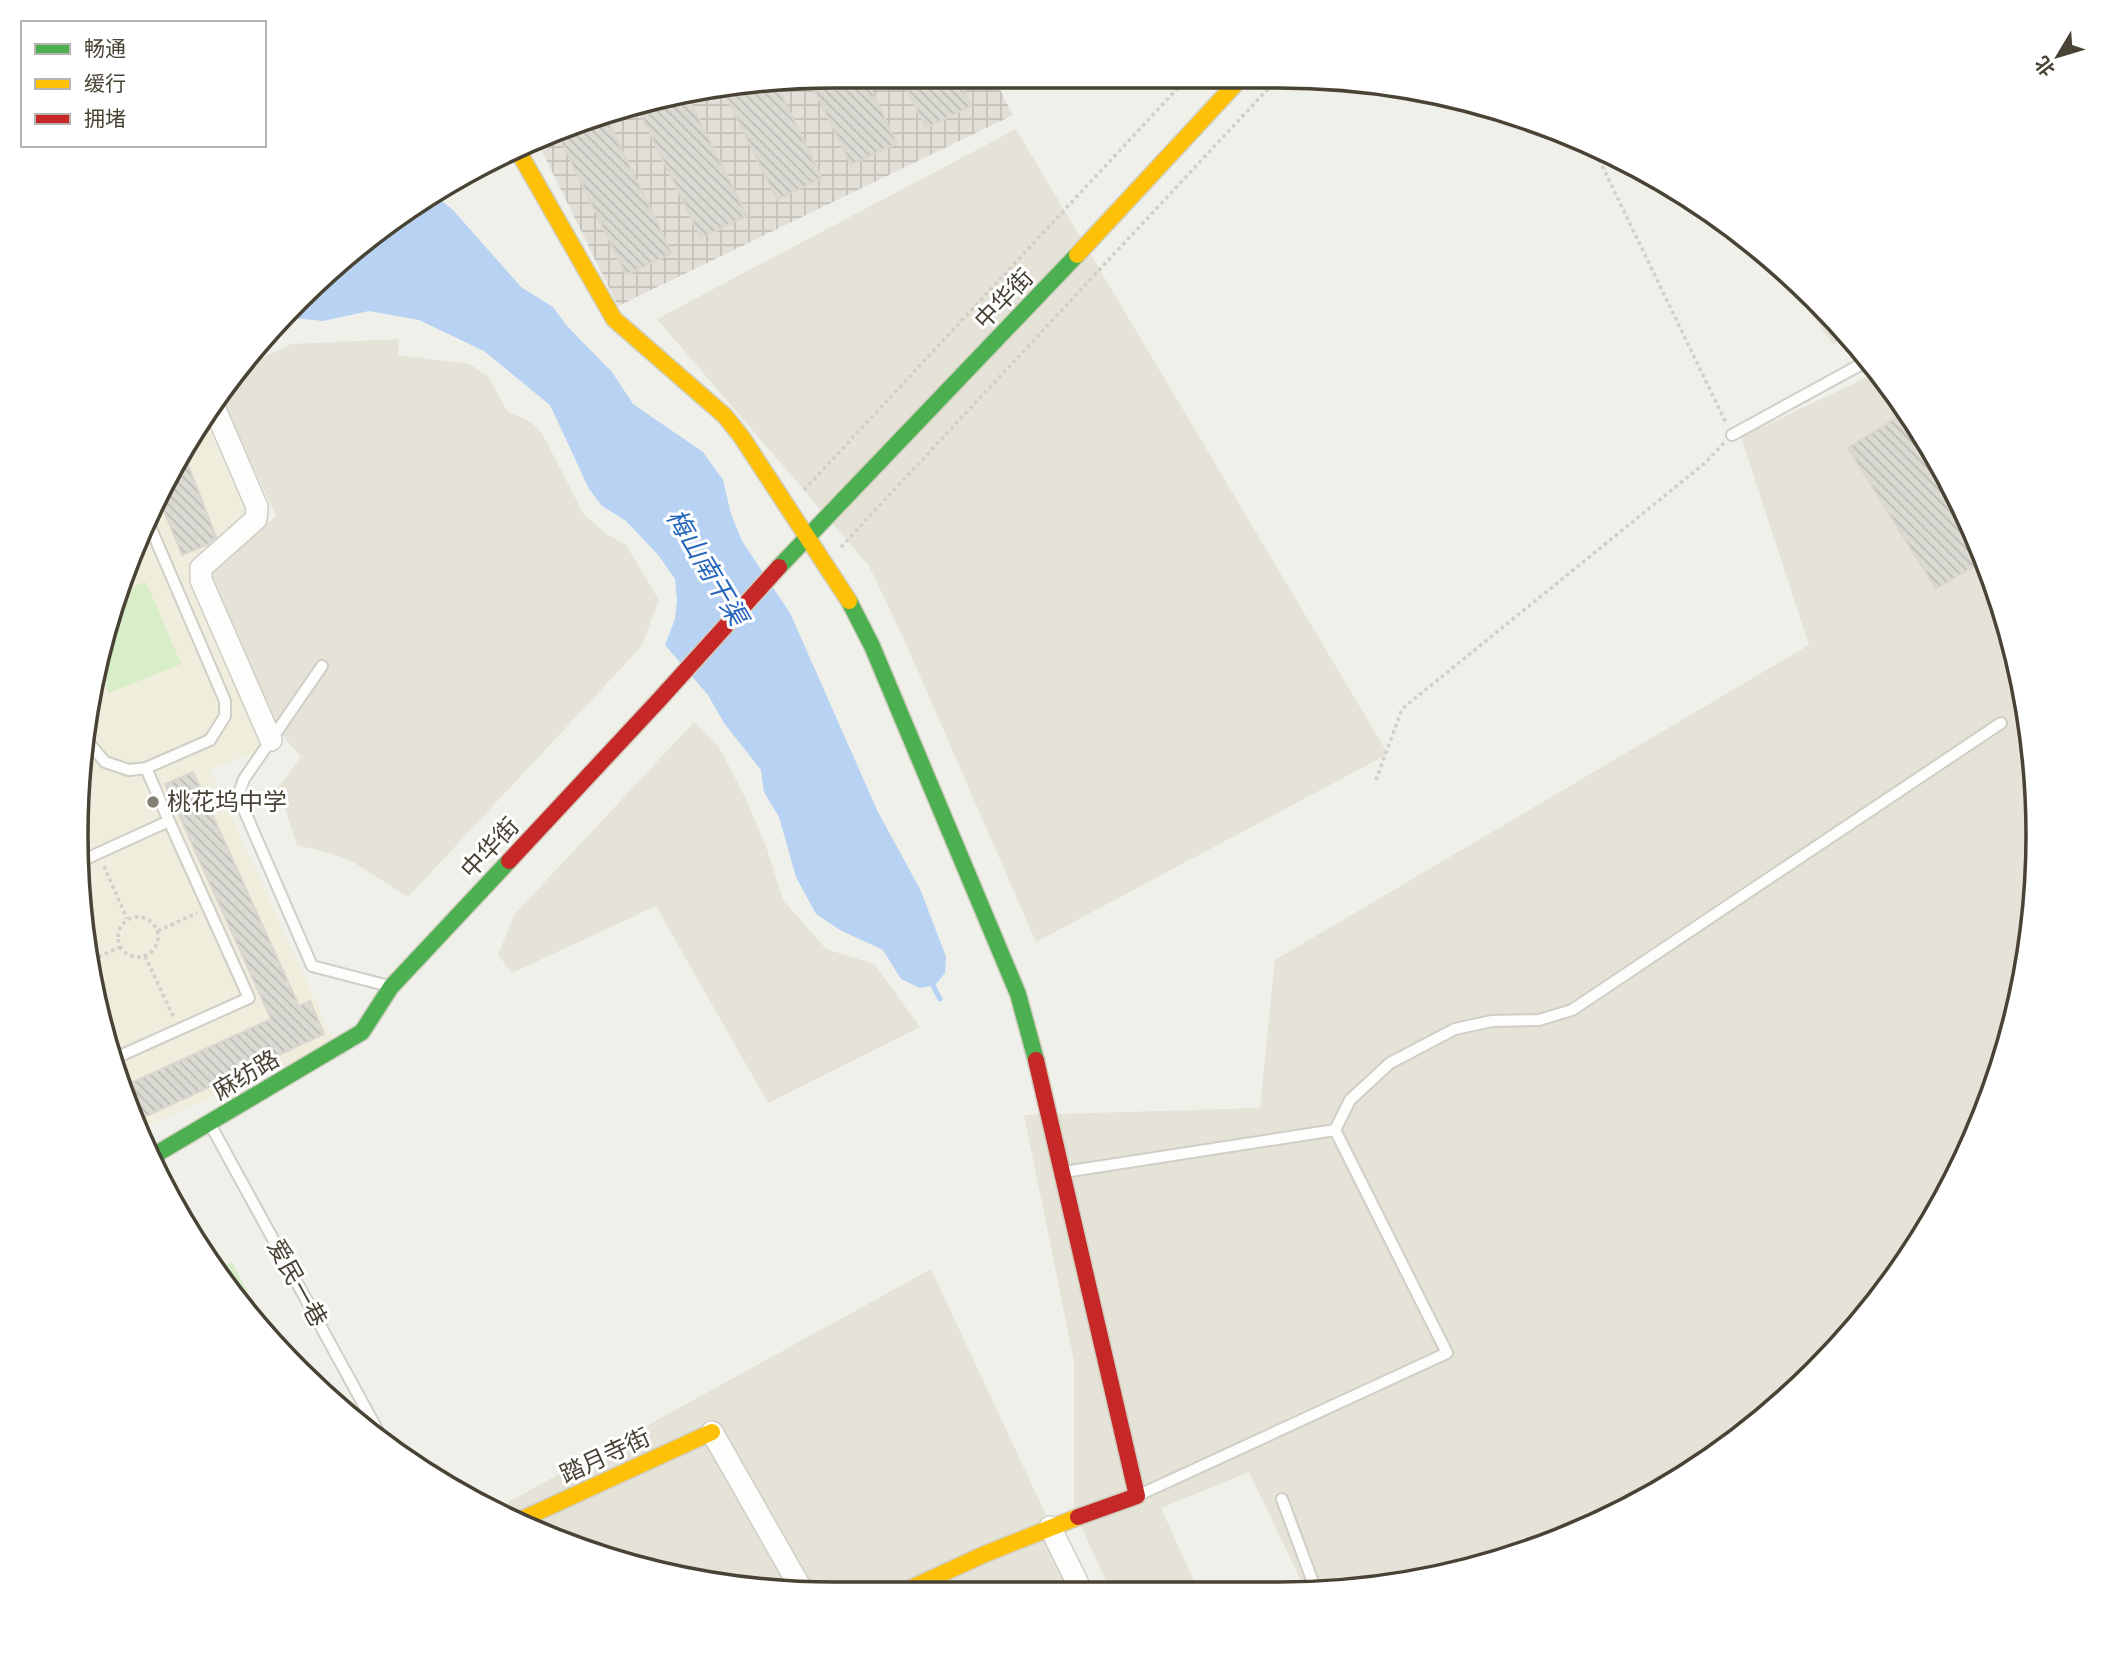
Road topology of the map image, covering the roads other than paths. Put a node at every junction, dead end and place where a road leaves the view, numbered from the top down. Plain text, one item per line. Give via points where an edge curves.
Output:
1 (1232, 88) edge
2 (521, 157) edge
3 (1860, 365) edge
4 (217, 414) edge
5 (1732, 435) road end
6 (152, 531) edge
7 (807, 535) junction
8 (322, 666) dead end
9 (2001, 723) dead end
10 (271, 740) junction
11 (93, 748) edge
12 (146, 768) junction
13 (169, 821) junction
14 (88, 858) edge
15 (391, 987) junction
16 (362, 1032) joint
17 (121, 1055) edge
18 (210, 1124) junction
19 (1335, 1130) junction
20 (159, 1153) edge
21 (1061, 1173) junction
22 (373, 1423) edge
23 (712, 1432) joint
24 (1136, 1496) junction
25 (1282, 1499) dead end
26 (528, 1516) edge
27 (1050, 1527) junction
28 (797, 1581) edge
29 (1313, 1581) edge
30 (921, 1582) edge
31 (1077, 1582) edge

1 - 7 street, 中华街 via 1043,292
2 - 7 street via 614,319 725,416
3 - 5 lane
4 - 10 street via 257,507 256,519 201,568 201,580
6 - 12 lane via 225,701 225,716 210,740
7 - 15 street, 中华街
7 - 21 street via 872,646 1018,994
8 - 10 lane
9 - 19 lane via 1572,1010 1538,1020 1492,1021 1455,1029 1390,1063 1350,1100
10 - 15 lane via 238,796 312,966
11 - 12 lane via 105,762 129,770
12 - 13 lane
13 - 14 lane
13 - 17 lane via 249,998
15 - 16 street, 中华街
16 - 18 street, 麻纺路
18 - 20 street, 麻纺路
18 - 22 lane, 爱民一巷
19 - 21 lane
19 - 24 lane via 1447,1353
21 - 24 street
23 - 26 street, 踏月寺街
23 - 28 street
24 - 27 street
25 - 29 lane
27 - 30 street
27 - 31 street

